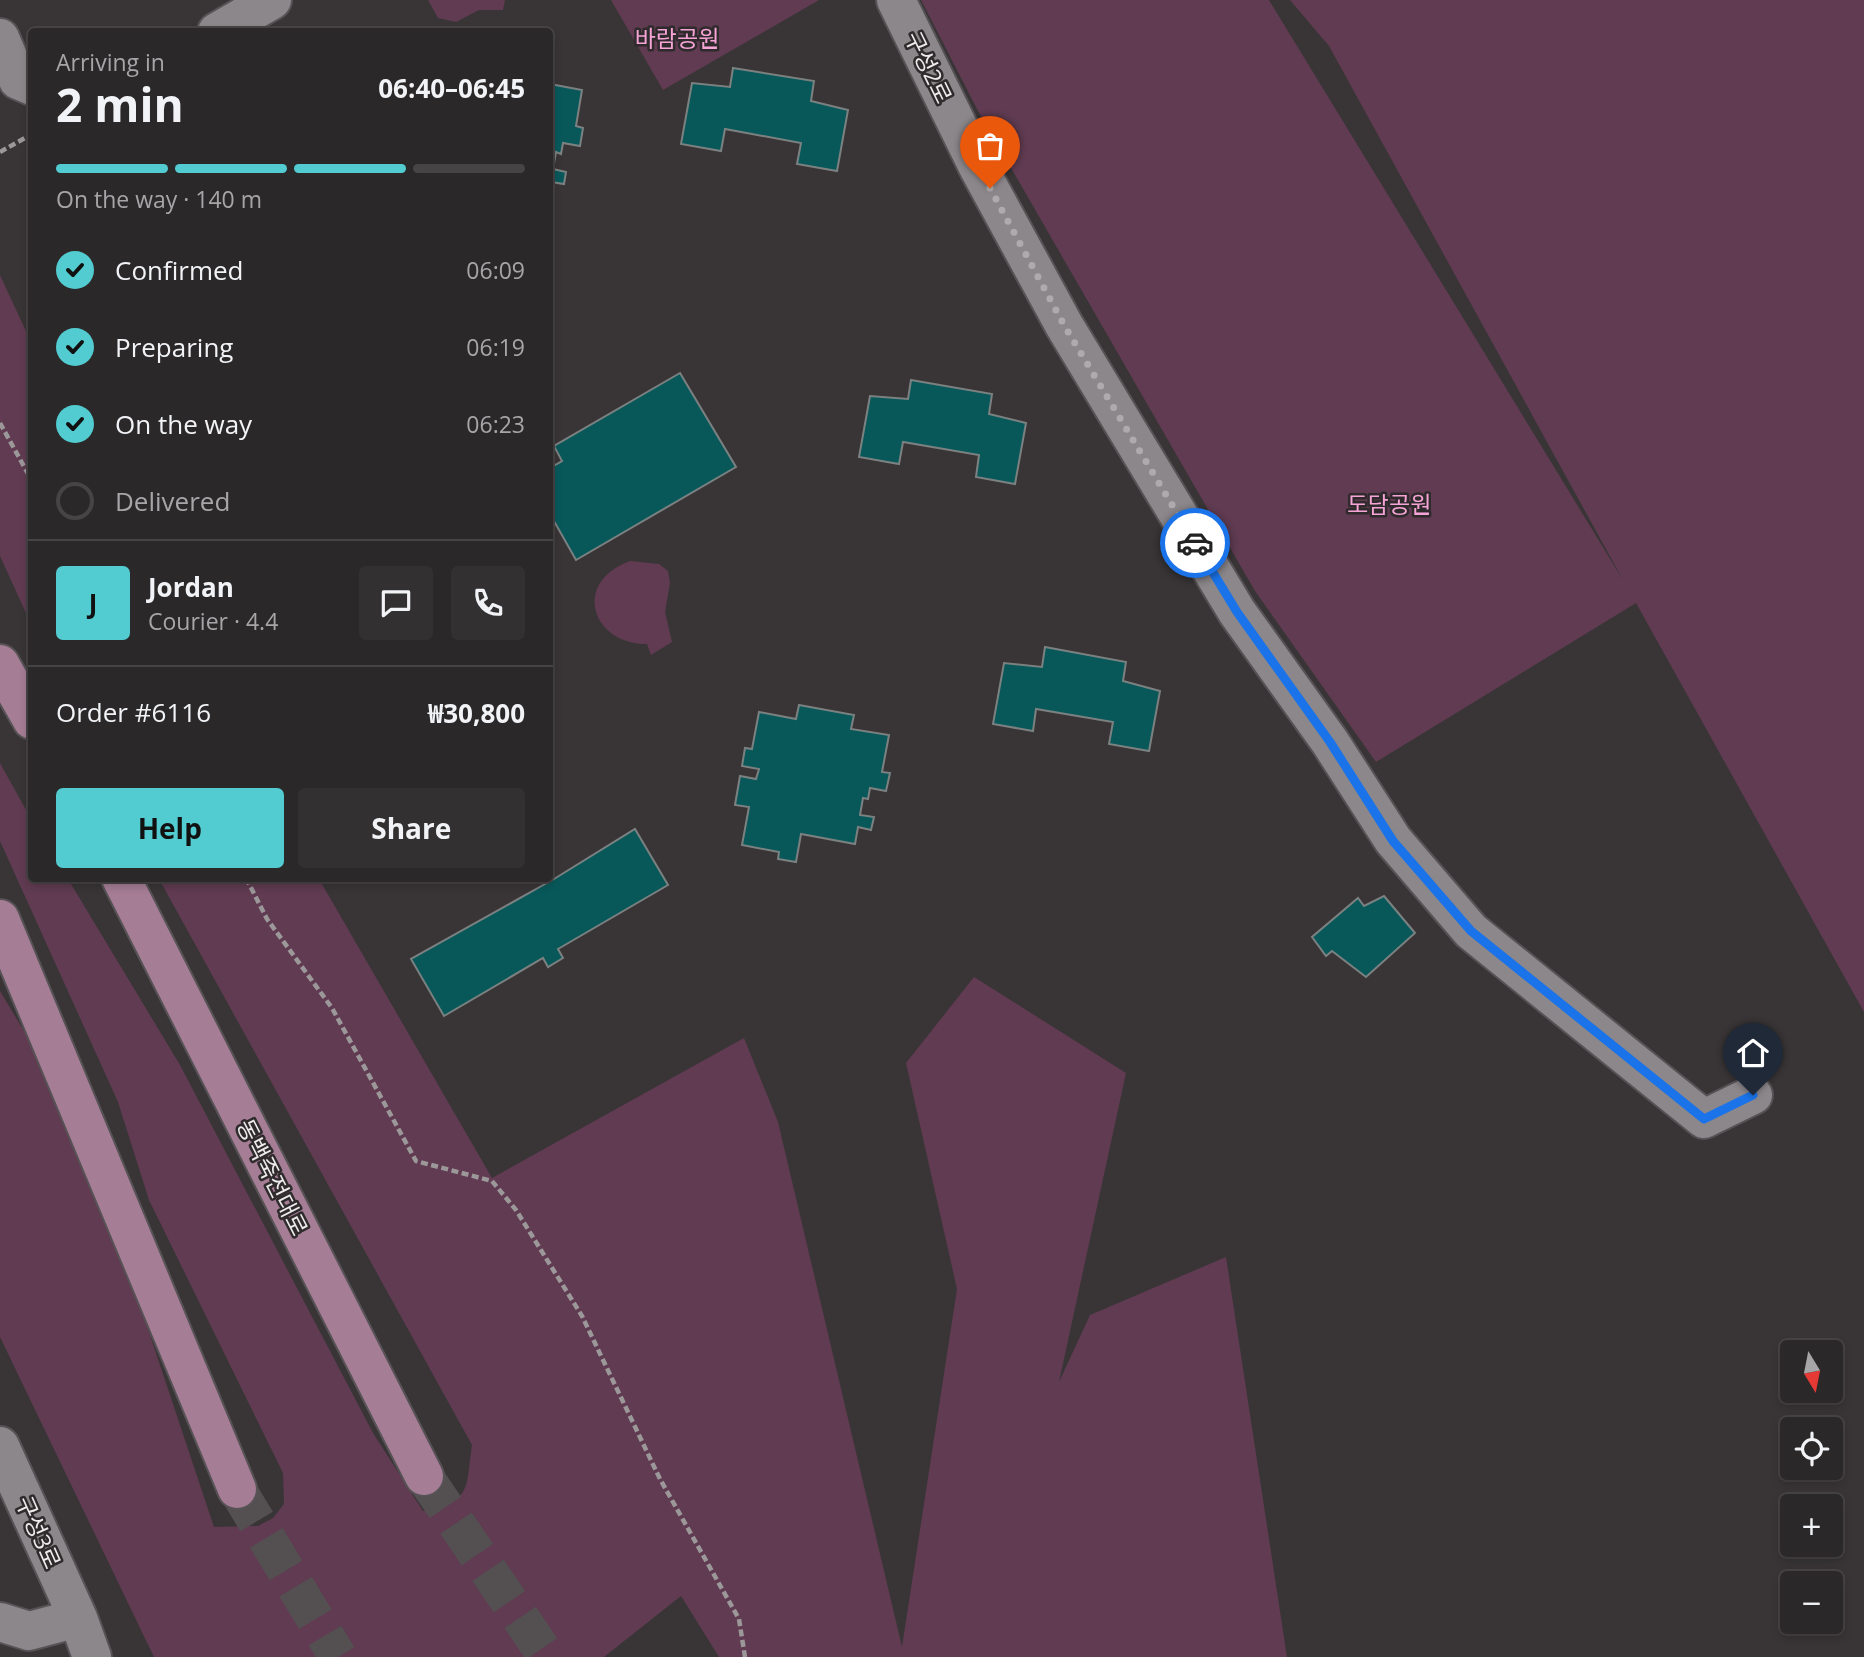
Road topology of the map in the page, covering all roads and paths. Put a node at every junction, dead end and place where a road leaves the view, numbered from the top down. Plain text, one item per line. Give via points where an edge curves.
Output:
1 (896, 0) edge
2 (0, 38) edge
3 (28, 84) edge
4 (28, 136) edge
5 (0, 152) edge
6 (0, 423) edge
7 (28, 474) edge
8 (3, 668) edge
9 (28, 713) edge
10 (123, 882) edge
11 (248, 882) edge
12 (0, 920) edge
13 (1753, 1095) dead end
14 (0, 1446) edge
15 (424, 1476) tunnel mouth
16 (237, 1489) tunnel mouth
17 (78, 1618) junction
18 (0, 1622) edge
19 (92, 1657) edge
20 (745, 1657) edge

1 - 13 street, 구성2로 via 979,169 1064,325 1237,612 1330,742 1393,841 1471,931 1704,1119
2 - 3 street via 18,80
4 - 5 path
6 - 7 path
8 - 9 main road
10 - 15 main road, 동백죽전대로
11 - 20 path via 267,919 332,1008 416,1161 492,1181 516,1210 582,1316 660,1479 739,1619
12 - 16 main road
14 - 17 street, 구성3로
17 - 18 street via 29,1631
17 - 19 street, 구성3로

